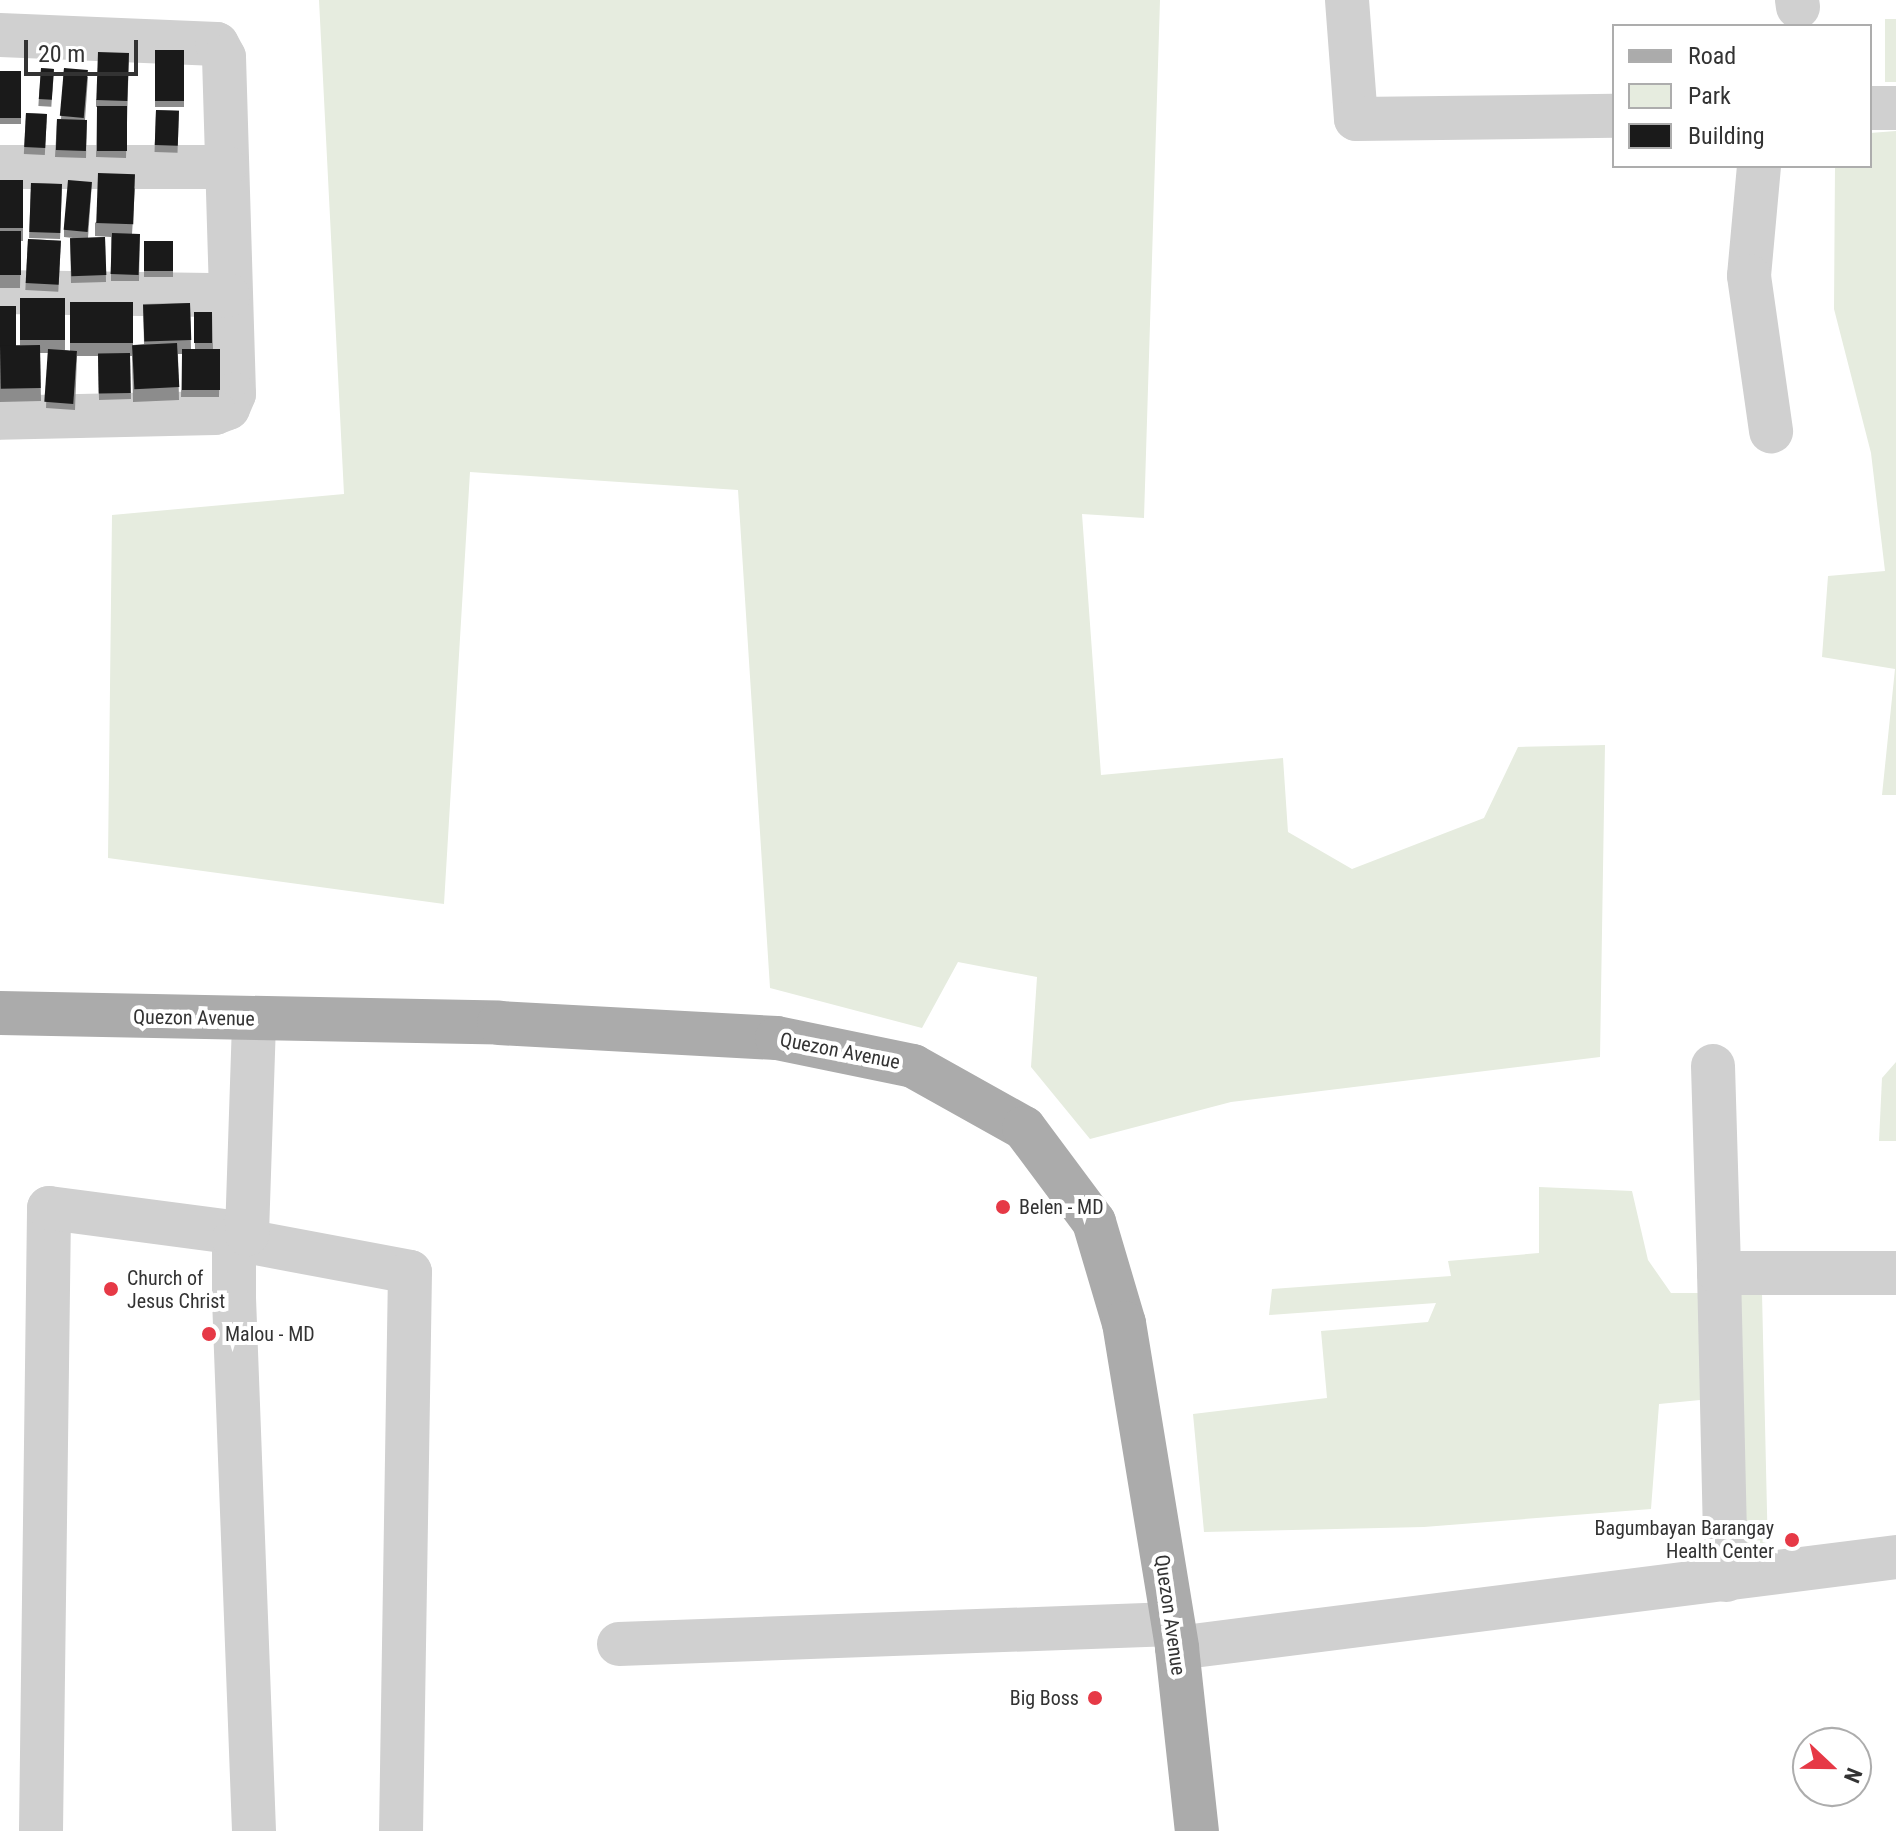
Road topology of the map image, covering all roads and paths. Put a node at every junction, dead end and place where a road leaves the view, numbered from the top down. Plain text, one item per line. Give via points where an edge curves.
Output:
1 (1347, 0) edge
2 (0, 35) edge
3 (1872, 108) edge
4 (1896, 108) edge
5 (1612, 116) edge
6 (0, 167) edge
7 (225, 167) junction
8 (1759, 168) edge
9 (0, 292) edge
10 (228, 295) junction
11 (0, 418) edge
12 (1771, 431) dead end
13 (0, 1013) edge
14 (254, 1019) junction
15 (1713, 1066) dead end
16 (240, 1236) junction
17 (1719, 1273) junction
18 (1896, 1273) edge
19 (1896, 1557) edge
20 (1726, 1580) junction
21 (1175, 1636) junction
22 (619, 1644) dead end
23 (41, 1831) edge
24 (254, 1831) edge
25 (401, 1831) edge
26 (1197, 1831) edge

1 - 5 street via 1356,119
2 - 7 street via 217,44 224,57
3 - 4 street
6 - 7 street
7 - 10 street
8 - 12 street via 1749,276
9 - 10 street
10 - 11 street via 234,394 228,408
13 - 14 main road, Quezon Avenue
14 - 16 street
14 - 21 main road, Quezon Avenue via 777,1038 913,1066 1024,1128 1098,1236 1124,1323
15 - 17 street
16 - 23 street via 49,1208
16 - 24 street
16 - 25 street via 410,1272
17 - 18 street
17 - 20 street
19 - 20 street
20 - 21 street
21 - 22 street
21 - 26 main road, Quezon Avenue

